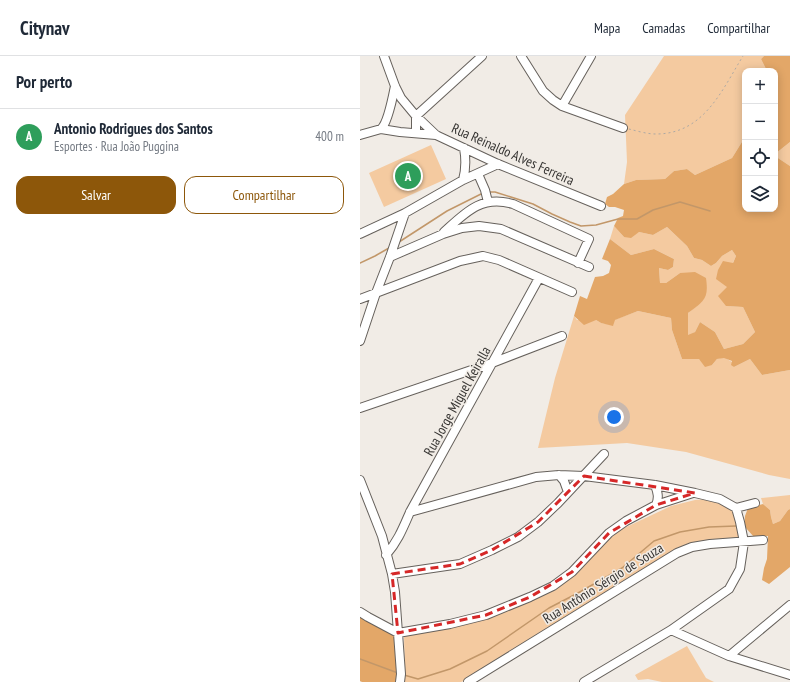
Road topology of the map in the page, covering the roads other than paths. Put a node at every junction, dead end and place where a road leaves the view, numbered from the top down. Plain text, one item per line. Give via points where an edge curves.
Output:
1 (384, 56) edge
2 (482, 56) edge
3 (521, 56) edge
4 (591, 56) edge
5 (395, 86) junction
6 (401, 98) junction
7 (392, 102) junction
8 (562, 106) junction
9 (416, 116) junction
10 (622, 128) road end
11 (381, 129) junction
12 (416, 133) junction
13 (360, 135) edge
14 (436, 135) junction
15 (464, 148) junction
16 (498, 164) junction
17 (478, 174) junction
18 (463, 180) junction
19 (488, 202) junction
20 (601, 206) dead end
21 (405, 213) junction
22 (360, 234) edge
23 (443, 234) junction
24 (390, 258) junction
25 (578, 263) junction
26 (589, 267) dead end
27 (539, 278) junction
28 (572, 292) dead end
29 (376, 293) junction
30 (360, 299) edge
31 (562, 336) dead end
32 (360, 341) edge
33 (492, 363) junction
34 (360, 408) edge
35 (604, 454) dead end
36 (559, 475) junction
37 (584, 476) junction
38 (360, 480) edge
39 (655, 485) junction
40 (568, 492) junction
41 (420, 493) junction
42 (695, 493) junction
43 (755, 502) dead end
44 (656, 505) junction
45 (432, 506) junction
46 (736, 508) junction
47 (410, 512) junction
48 (382, 536) junction
49 (399, 537) junction
50 (763, 540) dead end
51 (744, 542) junction
52 (386, 555) junction
53 (392, 574) junction
54 (790, 605) edge
55 (360, 612) edge
56 (680, 624) junction
57 (671, 630) junction
58 (398, 632) junction
59 (688, 638) junction
60 (729, 656) junction
61 (790, 675) edge
62 (400, 682) edge
63 (468, 682) edge
64 (584, 682) edge

1 - 5 street, Rua Reinaldo Alves Ferreira
2 - 9 street
3 - 8 street via 543,91
4 - 8 street
5 - 6 street, Rua Reinaldo Alves Ferreira
5 - 7 street
6 - 7 street
6 - 9 street, Rua Reinaldo Alves Ferreira
7 - 11 street
8 - 10 street
9 - 12 street
9 - 14 street, Rua Reinaldo Alves Ferreira
11 - 12 street
11 - 13 street
12 - 14 street
14 - 15 street, Rua Reinaldo Alves Ferreira
15 - 16 street, Rua Reinaldo Alves Ferreira
15 - 18 street via 466,161
16 - 17 street
16 - 20 street, Rua Reinaldo Alves Ferreira
17 - 18 street
17 - 19 street
18 - 21 street
19 - 23 street via 464,214
19 - 25 street via 503,201 513,204 589,239
21 - 22 street
21 - 24 street
23 - 24 street
23 - 25 street via 479,226 501,229
24 - 29 street
25 - 26 street
27 - 28 street
27 - 29 street via 499,260 483,256 460,261
27 - 33 street, Rua Jorge Miguel Keiralla
29 - 30 street
29 - 32 street
31 - 33 street
33 - 34 street
33 - 41 street, Rua Jorge Miguel Keiralla
35 - 37 street
36 - 37 street
36 - 40 street
36 - 45 street via 536,477
37 - 39 street
37 - 40 street
38 - 48 street
39 - 42 street
39 - 44 street via 658,493
40 - 53 street via 538,522 518,537 492,550 460,564
41 - 45 street
41 - 47 street, Rua Jorge Miguel Keiralla
42 - 44 street
42 - 46 street via 720,499
43 - 46 street
44 - 58 street via 609,533 572,572 553,586 486,615 450,624
45 - 47 street
46 - 51 street
47 - 49 street, Rua Jorge Miguel Keiralla
48 - 49 street
48 - 52 street
49 - 52 street, Rua Jorge Miguel Keiralla
50 - 51 street, Rua Antônio Sérgio de Souza
51 - 56 street via 740,569 728,589
51 - 63 street, Rua Antônio Sérgio de Souza via 704,545 677,553
52 - 53 street
53 - 58 street
54 - 60 street
55 - 58 street
56 - 57 street
56 - 59 street
57 - 59 street
57 - 64 street
58 - 62 street
59 - 60 street
60 - 61 street

